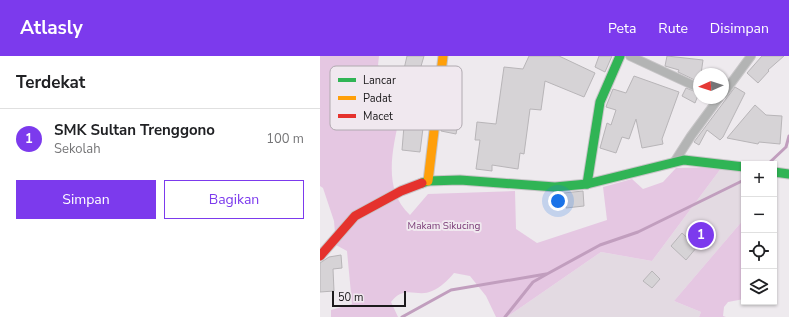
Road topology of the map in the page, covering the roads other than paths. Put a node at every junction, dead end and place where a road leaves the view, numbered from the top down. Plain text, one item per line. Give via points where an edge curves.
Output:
1 (443, 56) edge
2 (620, 56) edge
3 (630, 56) edge
4 (751, 56) edge
5 (442, 66) edge
6 (693, 85) edge
7 (729, 86) edge
8 (715, 104) edge
9 (434, 130) edge
10 (676, 161) junction
11 (741, 168) edge
12 (777, 172) edge
13 (789, 174) edge
14 (428, 181) junction
15 (588, 184) junction
16 (320, 256) edge

1 - 5 main road
2 - 15 main road via 600,102
3 - 6 street
4 - 7 street
8 - 10 street
9 - 14 main road
10 - 11 main road
10 - 15 main road
12 - 13 main road
14 - 15 main road via 460,180 555,186
14 - 16 main road via 401,191 355,216

